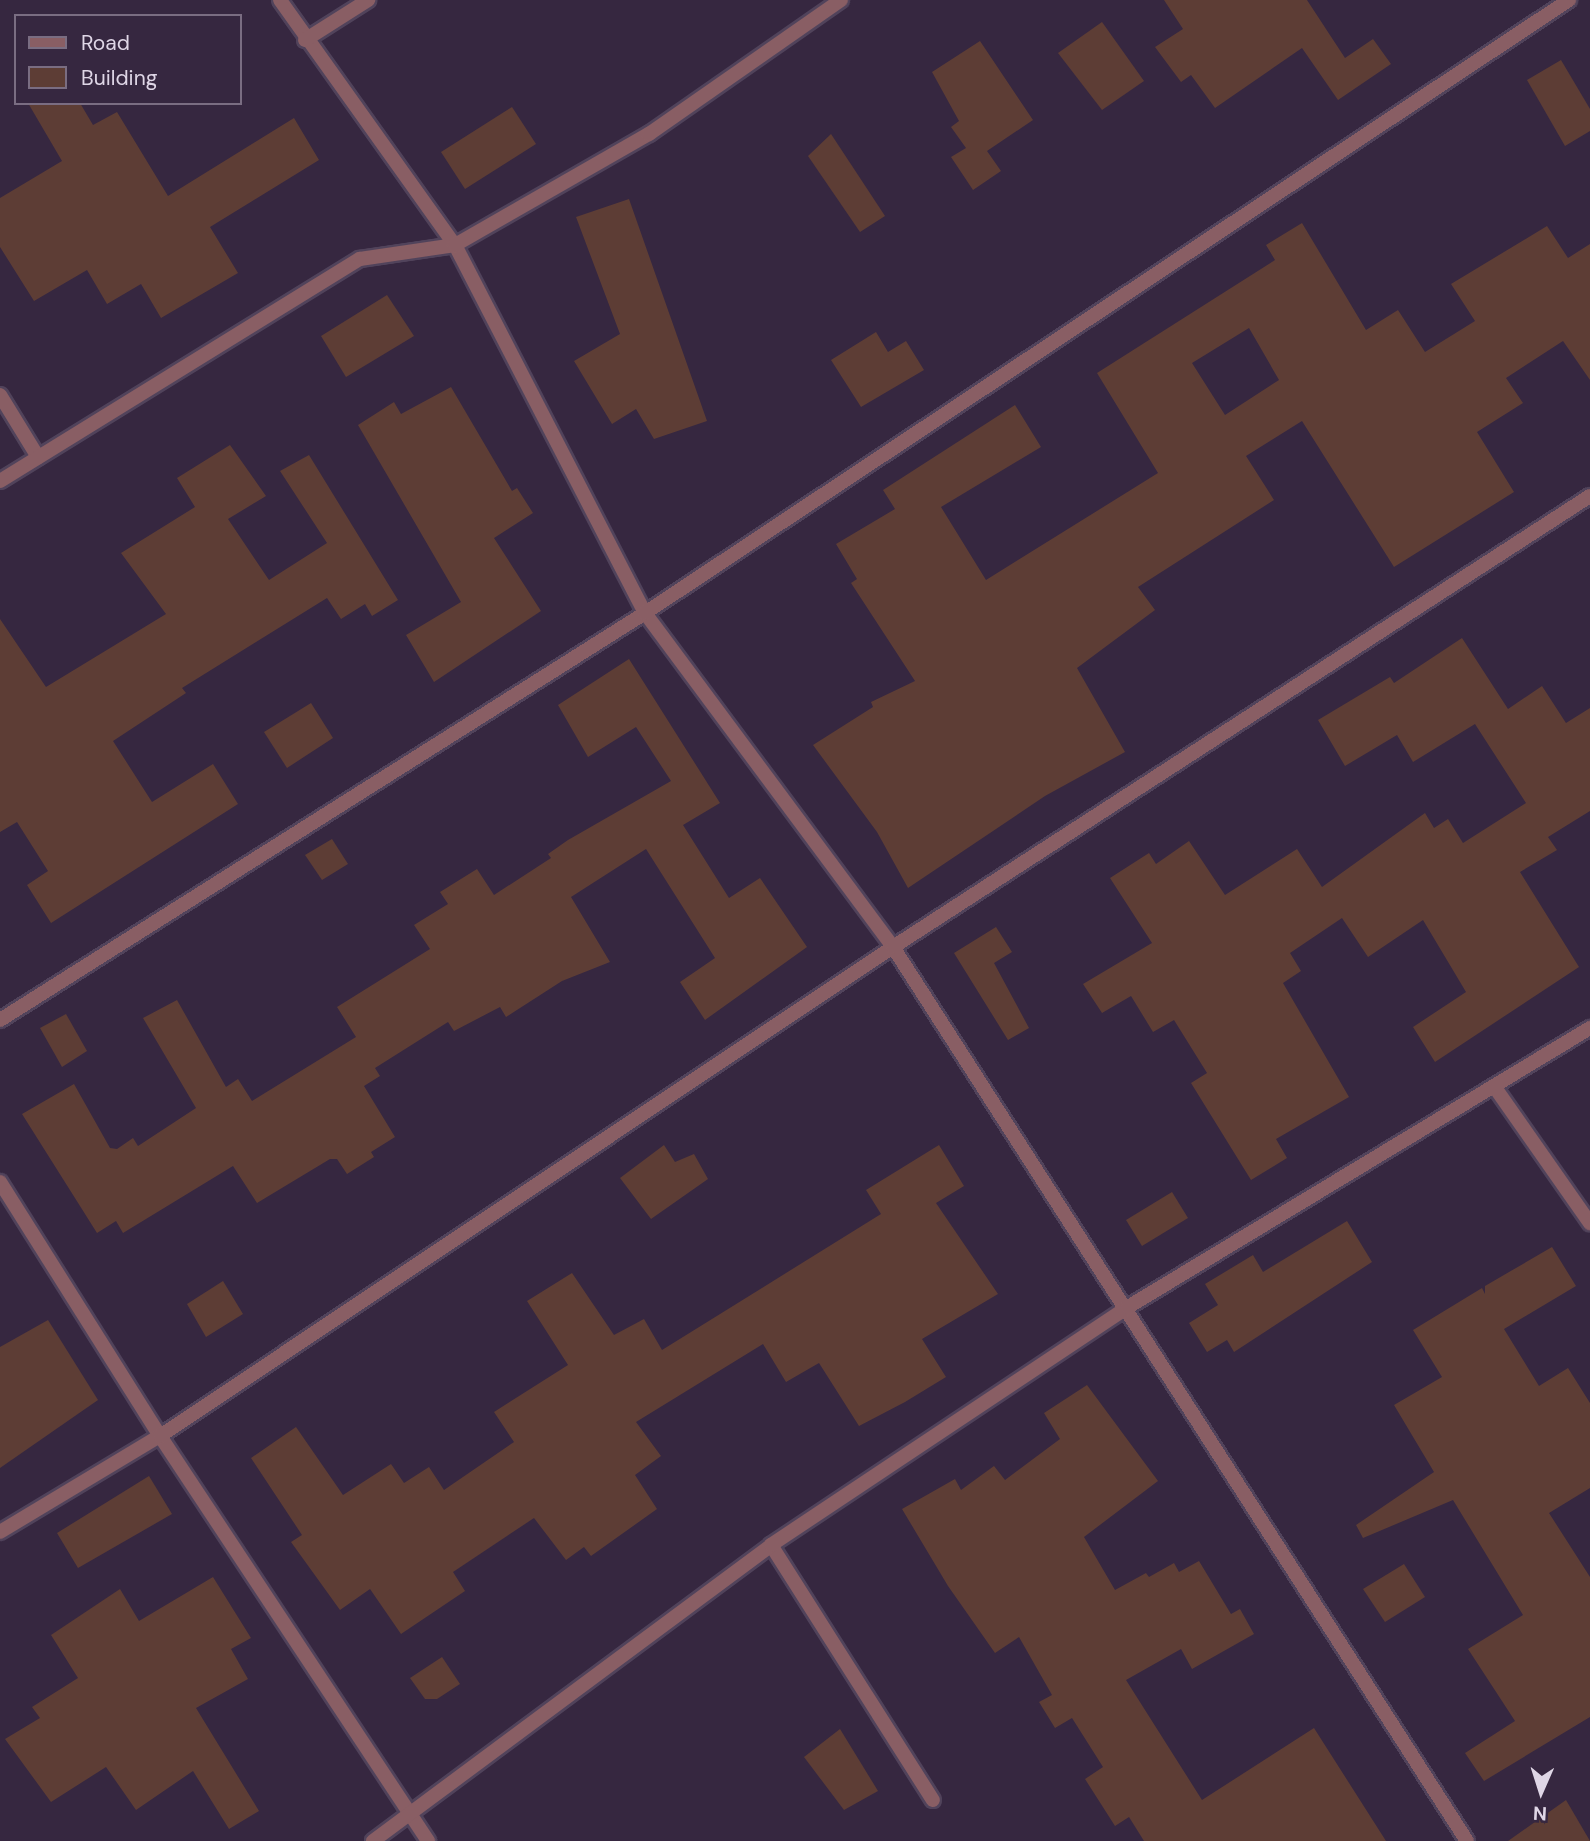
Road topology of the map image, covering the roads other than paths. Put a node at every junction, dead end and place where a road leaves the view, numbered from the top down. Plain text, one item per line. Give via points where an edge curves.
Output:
1 (280, 0) edge
2 (368, 0) edge
3 (841, 0) edge
4 (1569, 0) edge
5 (304, 40) junction
6 (455, 245) junction
7 (0, 395) edge
8 (37, 457) junction
9 (0, 481) edge
10 (1590, 496) edge
11 (645, 613) junction
12 (893, 947) junction
13 (0, 1020) edge
14 (1590, 1028) edge
15 (1496, 1089) junction
16 (0, 1182) edge
17 (1590, 1223) edge
18 (1128, 1307) junction
19 (160, 1436) junction
20 (0, 1532) edge
21 (771, 1545) junction
22 (933, 1800) dead end
23 (412, 1816) junction
24 (373, 1841) edge
25 (428, 1841) edge
26 (1467, 1841) edge

1 - 5 street
2 - 5 street
3 - 6 street via 649,134
4 - 11 street
5 - 6 street
6 - 8 street via 360,259
6 - 11 street
7 - 8 street
8 - 9 street
10 - 12 street
11 - 12 street
11 - 13 street
12 - 18 street
12 - 19 street
14 - 15 street
15 - 17 street
15 - 18 street
16 - 19 street
18 - 21 street
18 - 26 street
19 - 20 street
19 - 23 street
21 - 22 street
21 - 23 street
23 - 24 street
23 - 25 street

